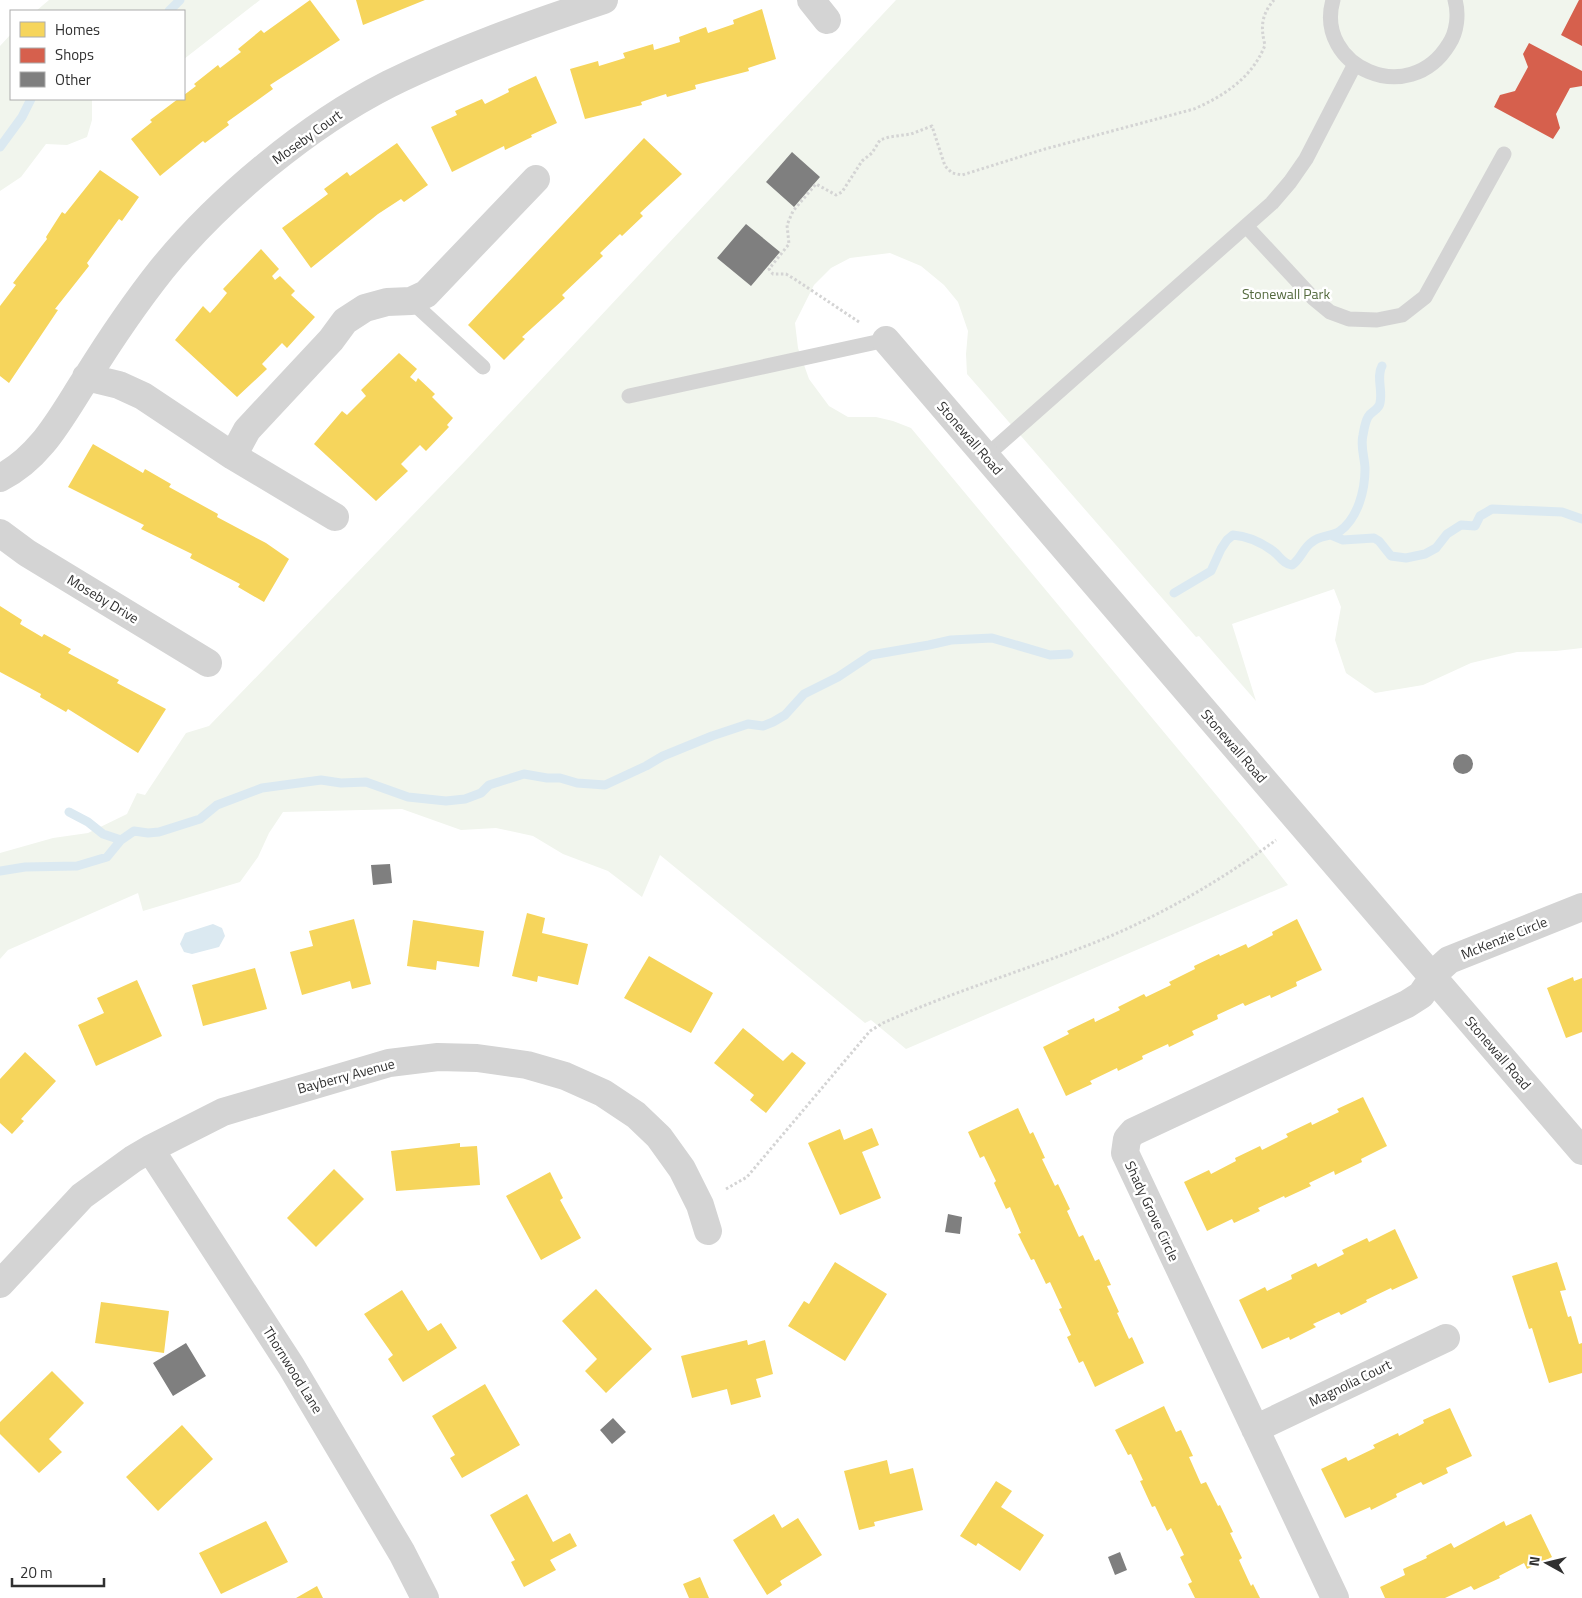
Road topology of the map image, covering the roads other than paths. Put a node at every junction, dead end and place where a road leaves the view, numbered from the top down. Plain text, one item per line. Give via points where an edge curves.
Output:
1 (604, 0) edge
2 (1333, 0) edge
3 (1455, 0) edge
4 (1355, 64) junction
5 (1504, 154) dead end
6 (536, 179) dead end
7 (1246, 226) junction
8 (411, 301) junction
9 (886, 340) joint
10 (483, 367) dead end
11 (86, 377) junction
12 (629, 396) dead end
13 (233, 456) junction
14 (986, 456) junction
15 (0, 478) edge
16 (335, 517) dead end
17 (0, 533) edge
18 (208, 663) dead end
19 (1582, 907) edge
20 (1433, 978) junction
21 (150, 1149) junction
22 (1582, 1151) edge
23 (708, 1231) dead end
24 (0, 1284) edge
25 (1446, 1338) dead end
26 (1255, 1429) junction
27 (425, 1598) edge
28 (1335, 1598) edge

1 - 11 street, Moseby Court via 549,18 388,84 337,114 277,156 212,214 164,268
2 - 4 lane via 1331,22 1335,38
3 - 4 lane via 1457,23 1452,39 1432,65 1418,73 1385,77
4 - 7 lane via 1306,159 1272,203
5 - 7 lane via 1426,297 1402,315 1378,320 1350,320 1330,312
6 - 8 street via 426,294
7 - 14 lane
8 - 10 lane
8 - 13 street via 387,302 365,308 346,321 247,430
9 - 12 lane
9 - 14 street, Stonewall Road
11 - 13 street via 119,384 143,396
11 - 15 street, Moseby Court via 36,452
13 - 16 street
14 - 20 street, Stonewall Road
17 - 18 street, Moseby Drive via 27,553
19 - 20 street, McKenzie Circle via 1449,960
20 - 22 street, Stonewall Road
20 - 26 street, Shady Grove Circle via 1421,995 1407,1004 1133,1132 1127,1139 1125,1153
21 - 23 street, Bayberry Avenue via 223,1112 389,1063 438,1057 527,1065 565,1076 603,1093 636,1115 659,1137 682,1169 700,1205
21 - 24 street, Bayberry Avenue via 82,1196
21 - 27 street, Thornwood Lane via 291,1366 402,1553
25 - 26 street, Magnolia Court
26 - 28 street, Shady Grove Circle

